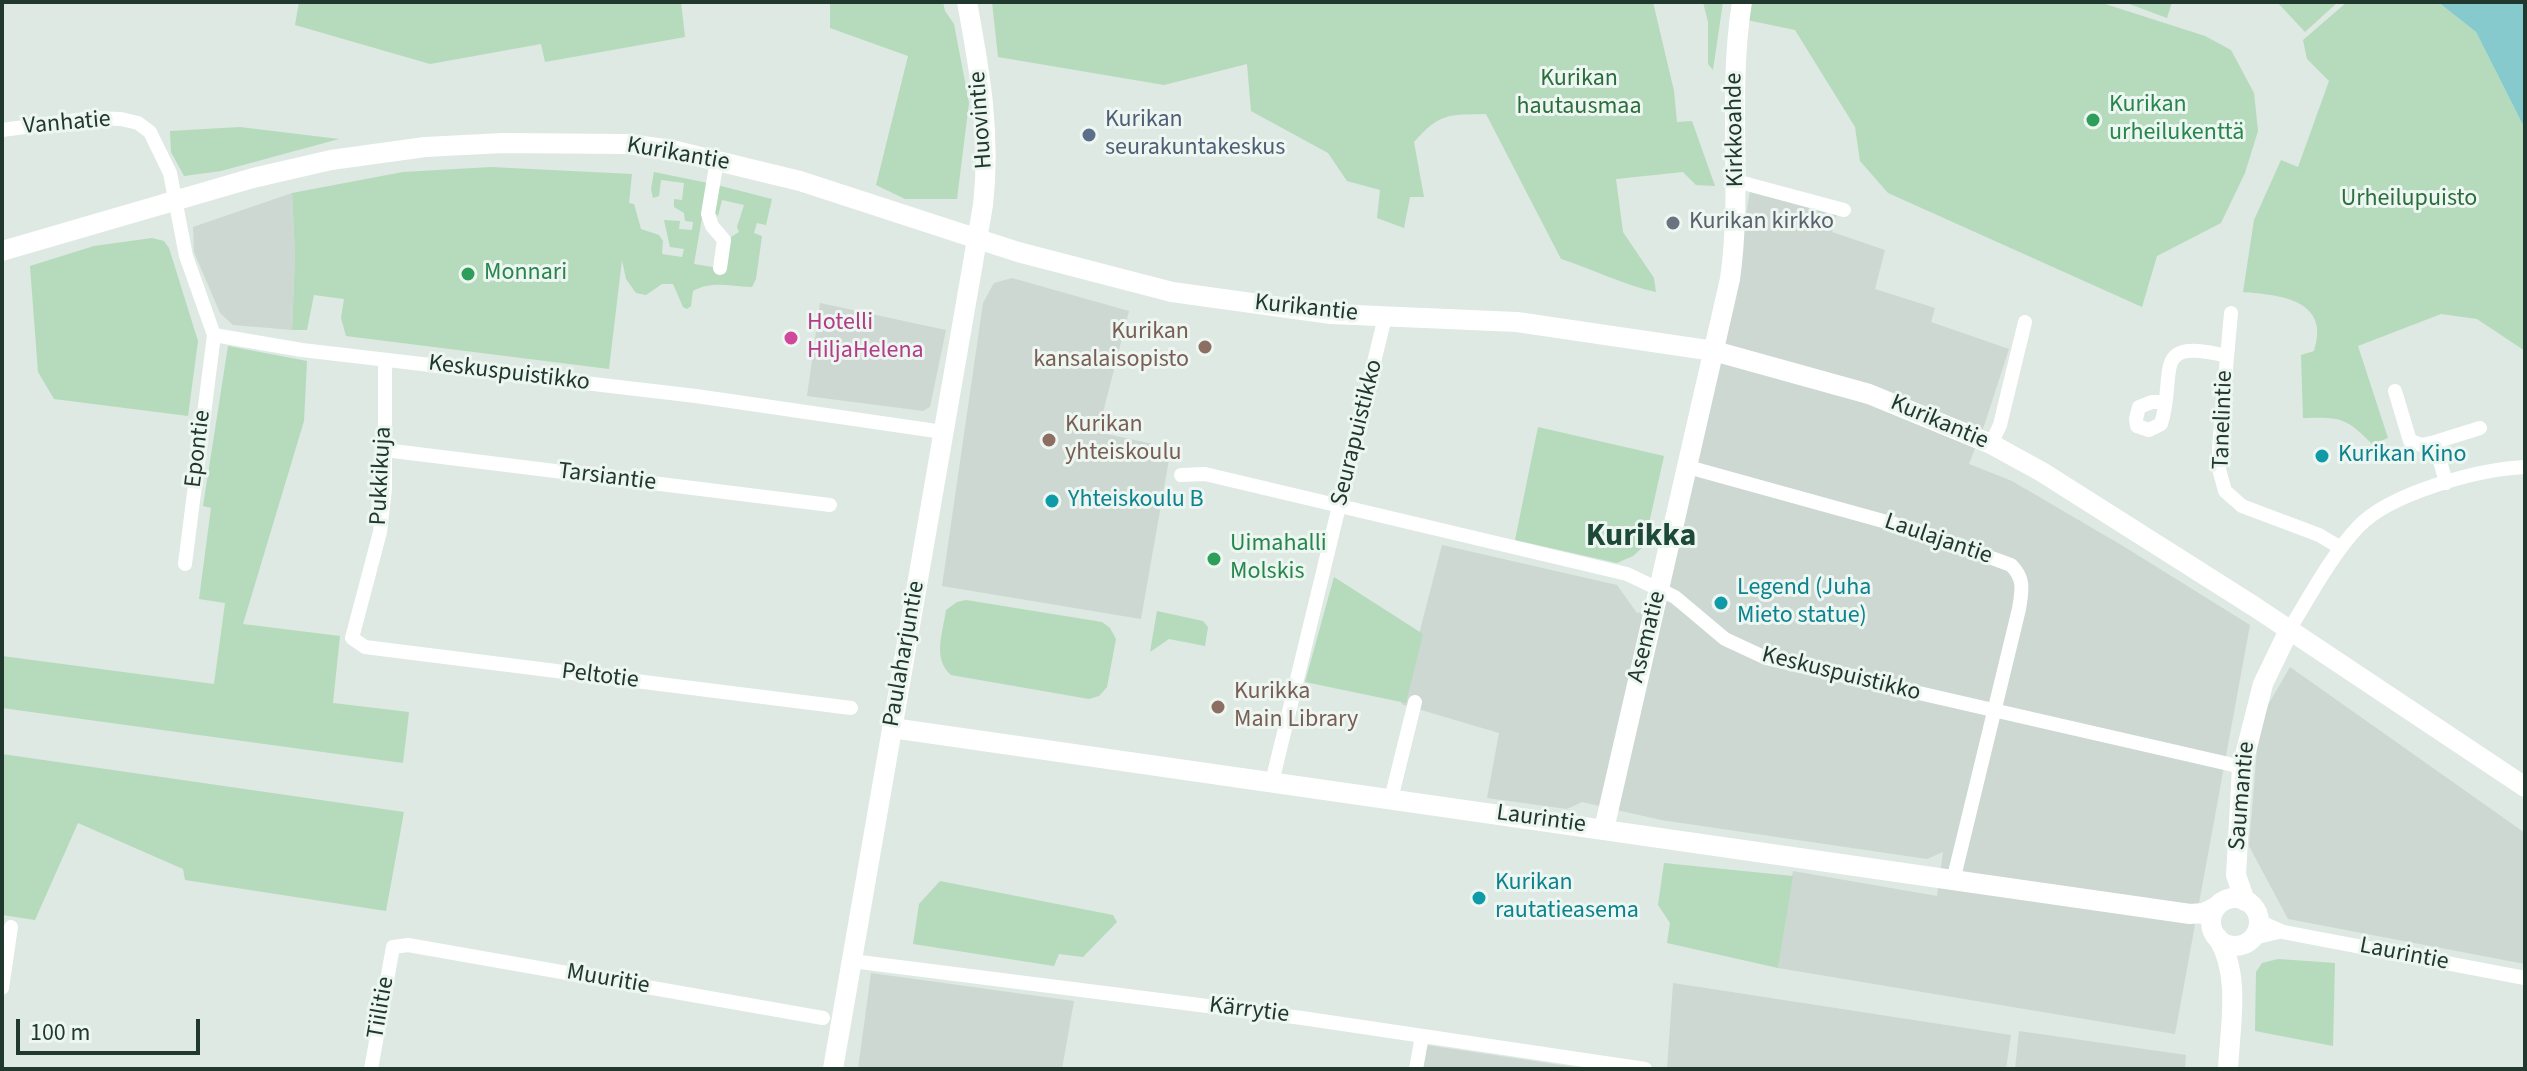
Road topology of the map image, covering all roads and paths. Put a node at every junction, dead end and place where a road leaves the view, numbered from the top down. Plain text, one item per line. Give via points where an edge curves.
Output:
1 (1742, 2) edge
2 (969, 10) edge
3 (2, 130) edge
4 (717, 160) junction
5 (1736, 181) junction
6 (175, 202) junction
7 (1844, 210) dead end
8 (977, 239) junction
9 (2, 251) edge
10 (720, 268) dead end
11 (2231, 313) dead end
12 (1385, 317) junction
13 (2025, 322) dead end
14 (214, 335) junction
15 (1714, 351) junction
16 (2227, 356) junction
17 (385, 360) junction
18 (2395, 391) dead end
19 (2165, 402) dead end
20 (2480, 428) dead end
21 (943, 432) junction
22 (2435, 442) junction
23 (1991, 444) junction
24 (385, 450) junction
25 (1688, 467) junction
26 (2525, 467) edge
27 (1181, 475) dead end
28 (2446, 483) junction
29 (830, 505) dead end
30 (1340, 505) junction
31 (2341, 548) junction
32 (185, 564) dead end
33 (1660, 589) junction
34 (2289, 630) junction
35 (352, 638) joint
36 (1415, 702) dead end
37 (851, 708) dead end
38 (1994, 709) junction
39 (892, 728) junction
40 (2242, 767) junction
41 (1272, 782) junction
42 (2525, 787) edge
43 (1391, 799) junction
44 (1604, 829) junction
45 (2236, 875) junction
46 (1953, 881) junction
47 (2218, 904) junction
48 (2251, 908) junction
49 (2190, 914) junction
50 (11, 927) dead end
51 (2283, 932) junction
52 (2215, 934) junction
53 (2248, 941) junction
54 (393, 947) joint
55 (852, 961) junction
56 (2230, 967) junction
57 (2525, 978) edge
58 (2, 988) edge
59 (823, 1018) dead end
60 (1422, 1036) junction
61 (371, 1069) edge
62 (833, 1069) edge
63 (1416, 1069) edge
64 (1645, 1069) edge
65 (2228, 1069) edge

1 - 5 street, Kirkkoahde via 1733,79
2 - 8 street, Huovintie via 987,135
3 - 6 street, Vanhatie via 93,118 138,123 160,150
4 - 6 street, Kurikantie via 610,143 425,147 331,160
4 - 8 street, Kurikantie via 811,184
4 - 10 street via 708,214 724,240
5 - 7 street
5 - 15 street, Kirkkoahde via 1736,240
6 - 9 street, Kurikantie
6 - 14 street via 186,256
8 - 12 street, Kurikantie via 1172,292
8 - 21 street, Paulaharjuntie
11 - 16 street, Tanelintie
12 - 15 street, Kurikantie via 1517,322
12 - 30 street, Seurapuistikko
13 - 23 street
14 - 17 street, Keskuspuistikko
14 - 32 street, Epontie
15 - 23 street, Kurikantie via 1869,394
15 - 25 street, Asematie
16 - 19 street via 2179,352 2170,363
16 - 31 street, Tanelintie via 2219,447 2225,491 2242,506
17 - 21 street, Keskuspuistikko via 696,396
17 - 24 street, Pukkikuja
18 - 22 street via 2410,441
20 - 22 street
21 - 39 street, Paulaharjuntie
22 - 28 street
23 - 34 street, Kurikantie
24 - 29 street, Tarsiantie
24 - 35 street, Pukkikuja via 380,532
25 - 33 street, Asematie
25 - 38 street, Laulajantie via 1912,529 2011,565 2023,586
26 - 28 street via 2472,473
27 - 30 street, Keskuspuistikko via 1205,474
28 - 31 street via 2383,508 2359,525
30 - 33 street, Keskuspuistikko via 1627,574
30 - 41 street, Seurapuistikko
31 - 34 street
33 - 38 street, Keskuspuistikko via 1748,652
33 - 44 street, Asematie
34 - 40 street, Saumantie via 2263,684
34 - 42 street, Kurikantie
35 - 37 street, Peltotie via 365,647
36 - 43 street
38 - 40 street, Keskuspuistikko
38 - 46 street, Laulajantie
39 - 41 street, Laurintie
39 - 55 street, Paulaharjuntie
40 - 45 street, Saumantie
41 - 43 street, Laurintie
43 - 44 street, Laurintie
44 - 46 street, Laurintie
45 - 47 street, Saumantie
45 - 48 street, Saumantie
46 - 49 street, Laurintie
47 - 48 street via 2228,899
47 - 49 street, Laurintie
47 - 52 street via 2212,917
48 - 51 street, Laurintie via 2265,924
48 - 53 street via 2258,926
49 - 52 street, Laurintie
50 - 58 street
51 - 53 street, Laurintie
51 - 57 street, Laurintie
52 - 53 street via 2230,946
52 - 56 street
53 - 56 street via 2236,951
54 - 59 street, Muuritie via 408,945
54 - 61 street, Tiilitie
55 - 60 street, Kärrytie
55 - 62 street, Paulaharjuntie
56 - 65 street
60 - 63 street
60 - 64 street, Kärrytie

